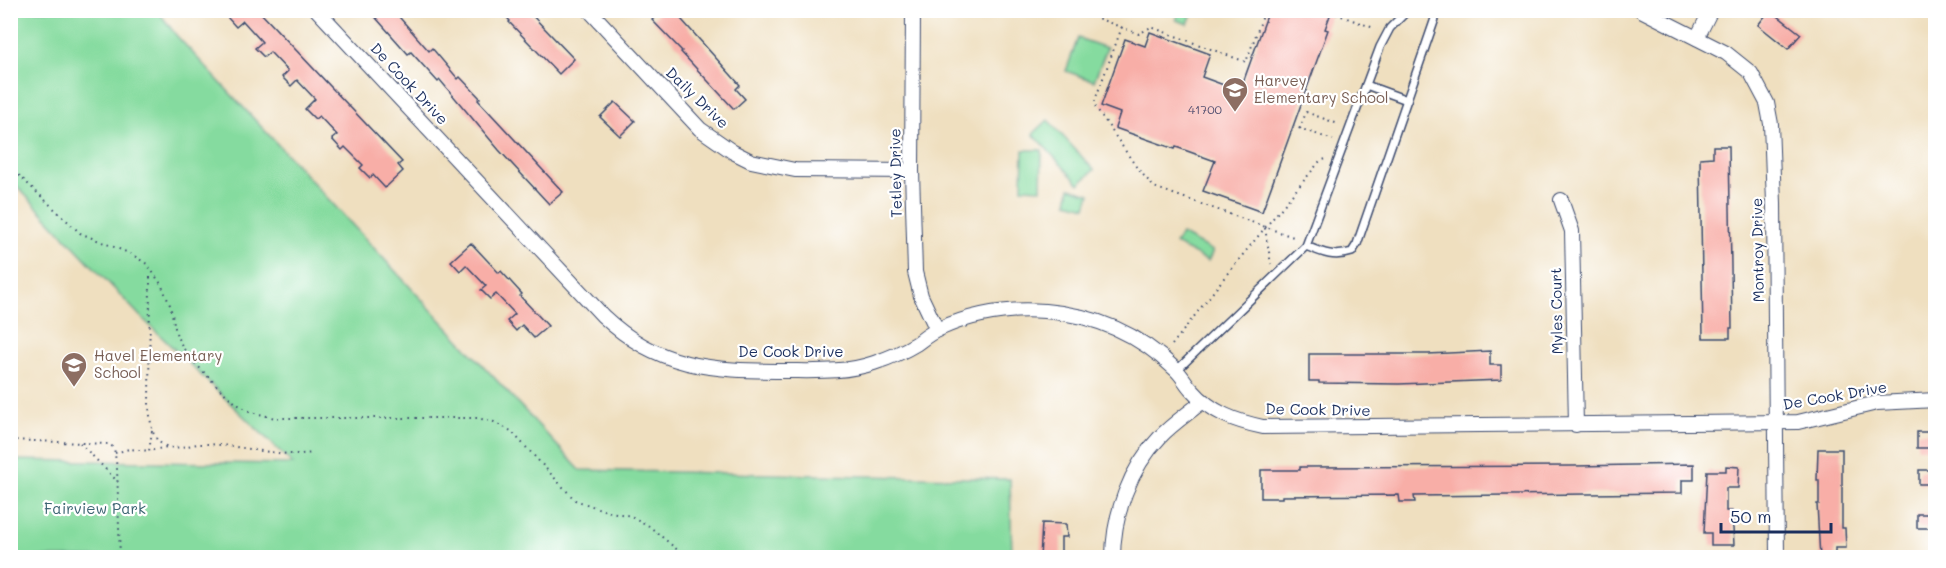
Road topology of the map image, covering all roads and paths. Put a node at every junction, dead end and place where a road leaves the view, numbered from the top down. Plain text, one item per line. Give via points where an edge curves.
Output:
1 (317, 10) edge
2 (589, 10) edge
3 (913, 10) edge
4 (1076, 10) edge
5 (1265, 10) edge
6 (1345, 10) edge
7 (1408, 10) edge
8 (1438, 10) edge
9 (1641, 10) edge
10 (1711, 10) edge
11 (1336, 14) dead end
12 (1342, 16) junction
13 (1122, 27) junction
14 (1374, 28) dead end
15 (1697, 38) junction
16 (1366, 85) junction
17 (1407, 100) junction
18 (1338, 124) dead end
19 (1293, 126) dead end
20 (1300, 129) junction
21 (1333, 140) dead end
22 (1326, 159) dead end
23 (10, 167) edge
24 (912, 171) junction
25 (1561, 200) dead end
26 (1265, 227) junction
27 (1296, 238) dead end
28 (1306, 246) junction
29 (1271, 264) dead end
30 (150, 277) dead end
31 (937, 330) junction
32 (1172, 345) dead end
33 (1177, 370) junction
34 (1935, 400) edge
35 (1203, 401) junction
36 (1775, 423) junction
37 (1576, 424) junction
38 (152, 430) junction
39 (10, 440) edge
40 (80, 443) junction
41 (170, 447) junction
42 (150, 451) junction
43 (115, 453) junction
44 (313, 453) dead end
45 (118, 483) junction
46 (120, 558) edge
47 (687, 558) edge
48 (1113, 558) edge
49 (1777, 558) edge

1 - 31 street, De Cook Drive via 603,316 617,330 652,351 704,368 838,370 896,355
2 - 24 street, Daily Drive via 700,129 733,152 795,170
3 - 24 street, Tetley Drive
4 - 13 path
5 - 13 path via 1246,62 1151,27 1139,34
6 - 12 path
7 - 16 lane via 1389,28
8 - 17 lane
9 - 15 street, Montroy Drive
10 - 15 street
11 - 12 path
12 - 14 path
13 - 26 path via 1095,106 1137,168 1154,187
15 - 36 street, Montroy Drive via 1726,53 1751,73 1767,103 1774,203
16 - 17 lane
16 - 28 lane
17 - 28 lane via 1352,252 1329,255
18 - 20 path via 1306,112
19 - 20 path
20 - 21 path
22 - 26 path via 1320,161
23 - 47 path via 80,233 147,264 162,284 184,349 221,390 251,412 275,418 477,418 495,422 511,431 575,500 631,516
24 - 31 street, Tetley Drive via 915,272
25 - 37 street, Myles Court via 1572,231
26 - 27 path
26 - 29 path
26 - 32 path
28 - 33 lane
30 - 38 path
31 - 33 street, De Cook Drive via 989,313 1025,310 1068,314 1124,331
33 - 35 street, De Cook Drive
34 - 36 street, De Cook Drive via 1877,403 1798,422
35 - 37 street, De Cook Drive via 1220,415 1263,428
35 - 48 street via 1160,437 1136,469 1123,498
36 - 37 street, De Cook Drive
36 - 49 street, Montroy Drive
38 - 41 path via 156,439
38 - 42 path
39 - 40 path
40 - 43 path via 109,444
40 - 45 path
41 - 42 path
41 - 44 path via 199,444 295,456
42 - 43 path via 129,449
43 - 45 path
45 - 46 path

